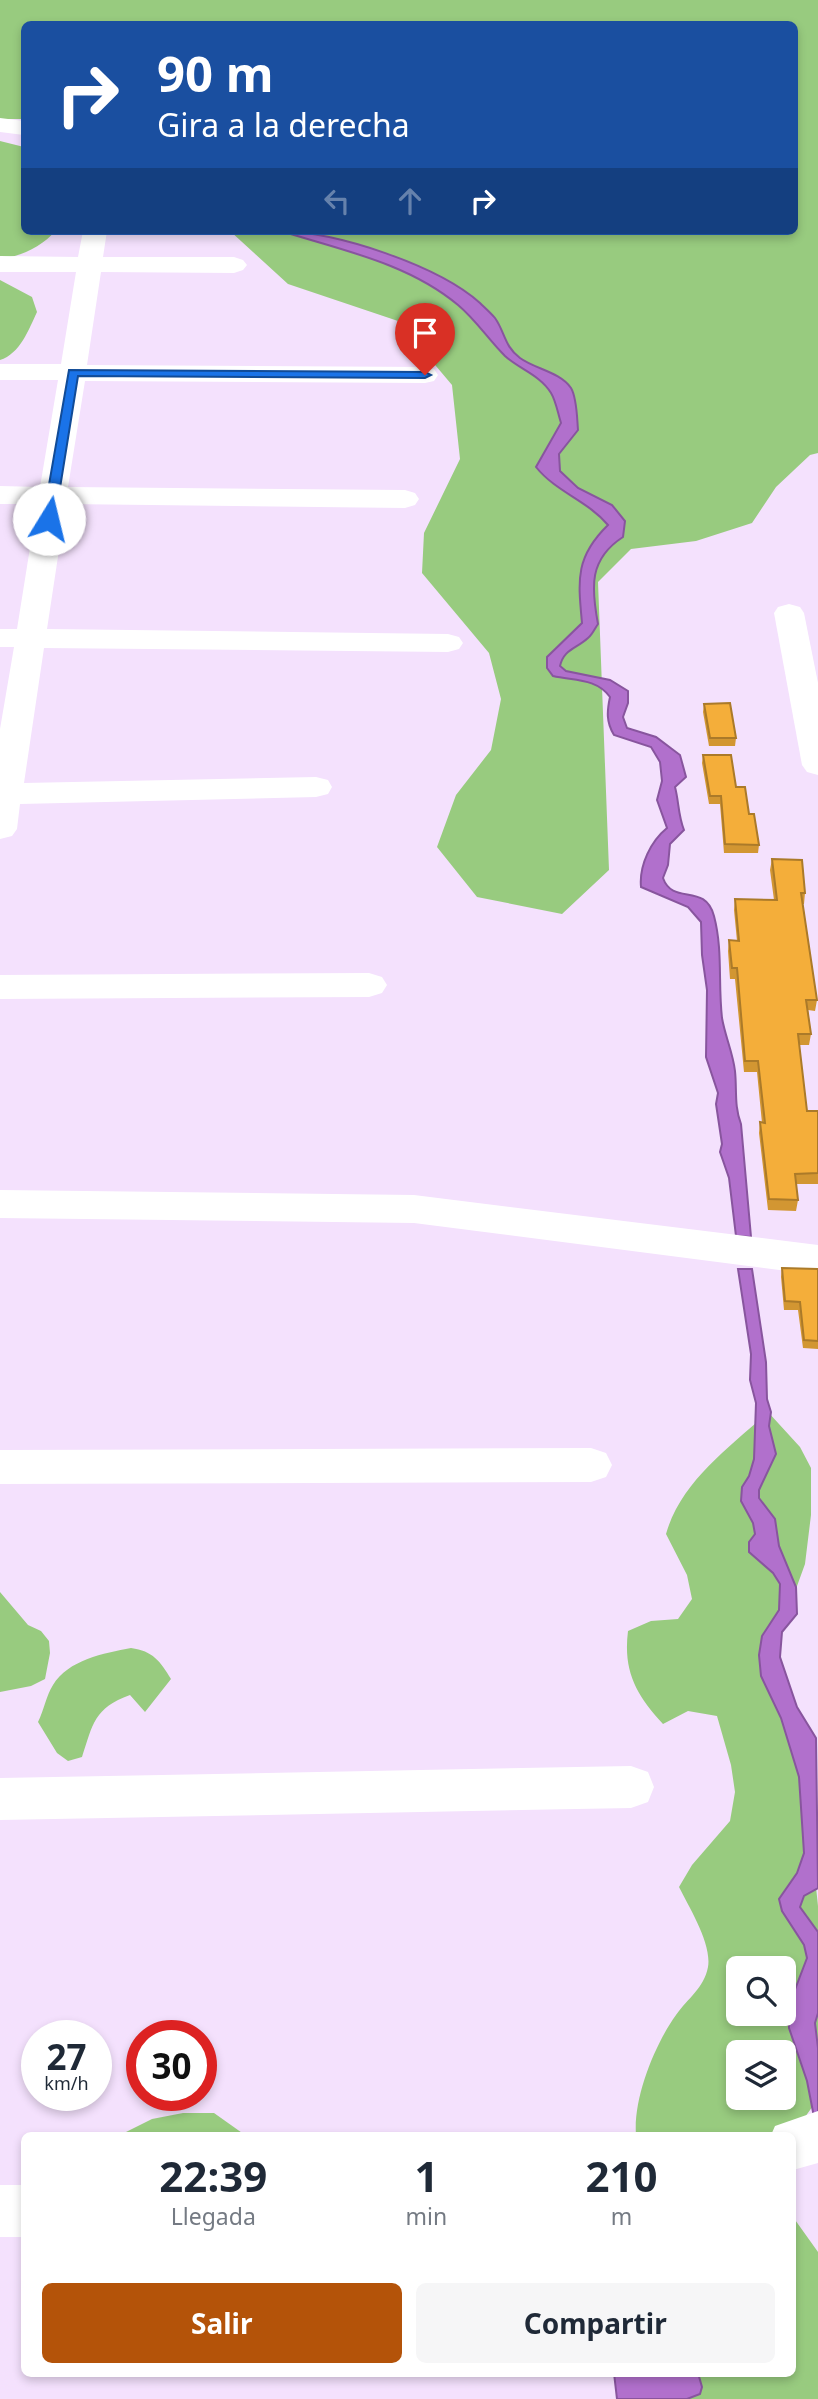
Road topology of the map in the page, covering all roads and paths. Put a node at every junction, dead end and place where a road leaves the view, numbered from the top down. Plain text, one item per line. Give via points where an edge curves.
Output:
1 (0, 125) edge
2 (21, 128) edge
3 (94, 235) edge
4 (0, 264) edge
5 (90, 265) junction
6 (234, 265) dead end
7 (0, 372) edge
8 (73, 372) junction
9 (425, 375) dead end
10 (0, 495) edge
11 (53, 495) junction
12 (405, 499) dead end
13 (789, 613) dead end
14 (0, 638) edge
15 (30, 638) junction
16 (448, 643) dead end
17 (818, 765) edge
18 (316, 787) dead end
19 (3, 794) edge
20 (0, 829) edge
21 (369, 985) dead end
22 (0, 986) edge
23 (0, 1204) edge
24 (800, 1257) edge
25 (591, 1465) dead end
26 (0, 1467) edge
27 (631, 1787) dead end
28 (0, 1799) edge
29 (818, 2137) edge
30 (796, 2143) edge
31 (0, 2211) edge
32 (21, 2211) edge

1 - 2 street
3 - 5 street
4 - 5 street
5 - 6 street
5 - 8 street
7 - 8 street
8 - 9 street
8 - 11 street
10 - 11 street
11 - 12 street
11 - 15 street
13 - 17 street
14 - 15 street
15 - 16 street
15 - 19 street
18 - 19 street
19 - 20 street
21 - 22 street
23 - 24 street via 414,1209
25 - 26 street
27 - 28 street
29 - 30 street
31 - 32 street

